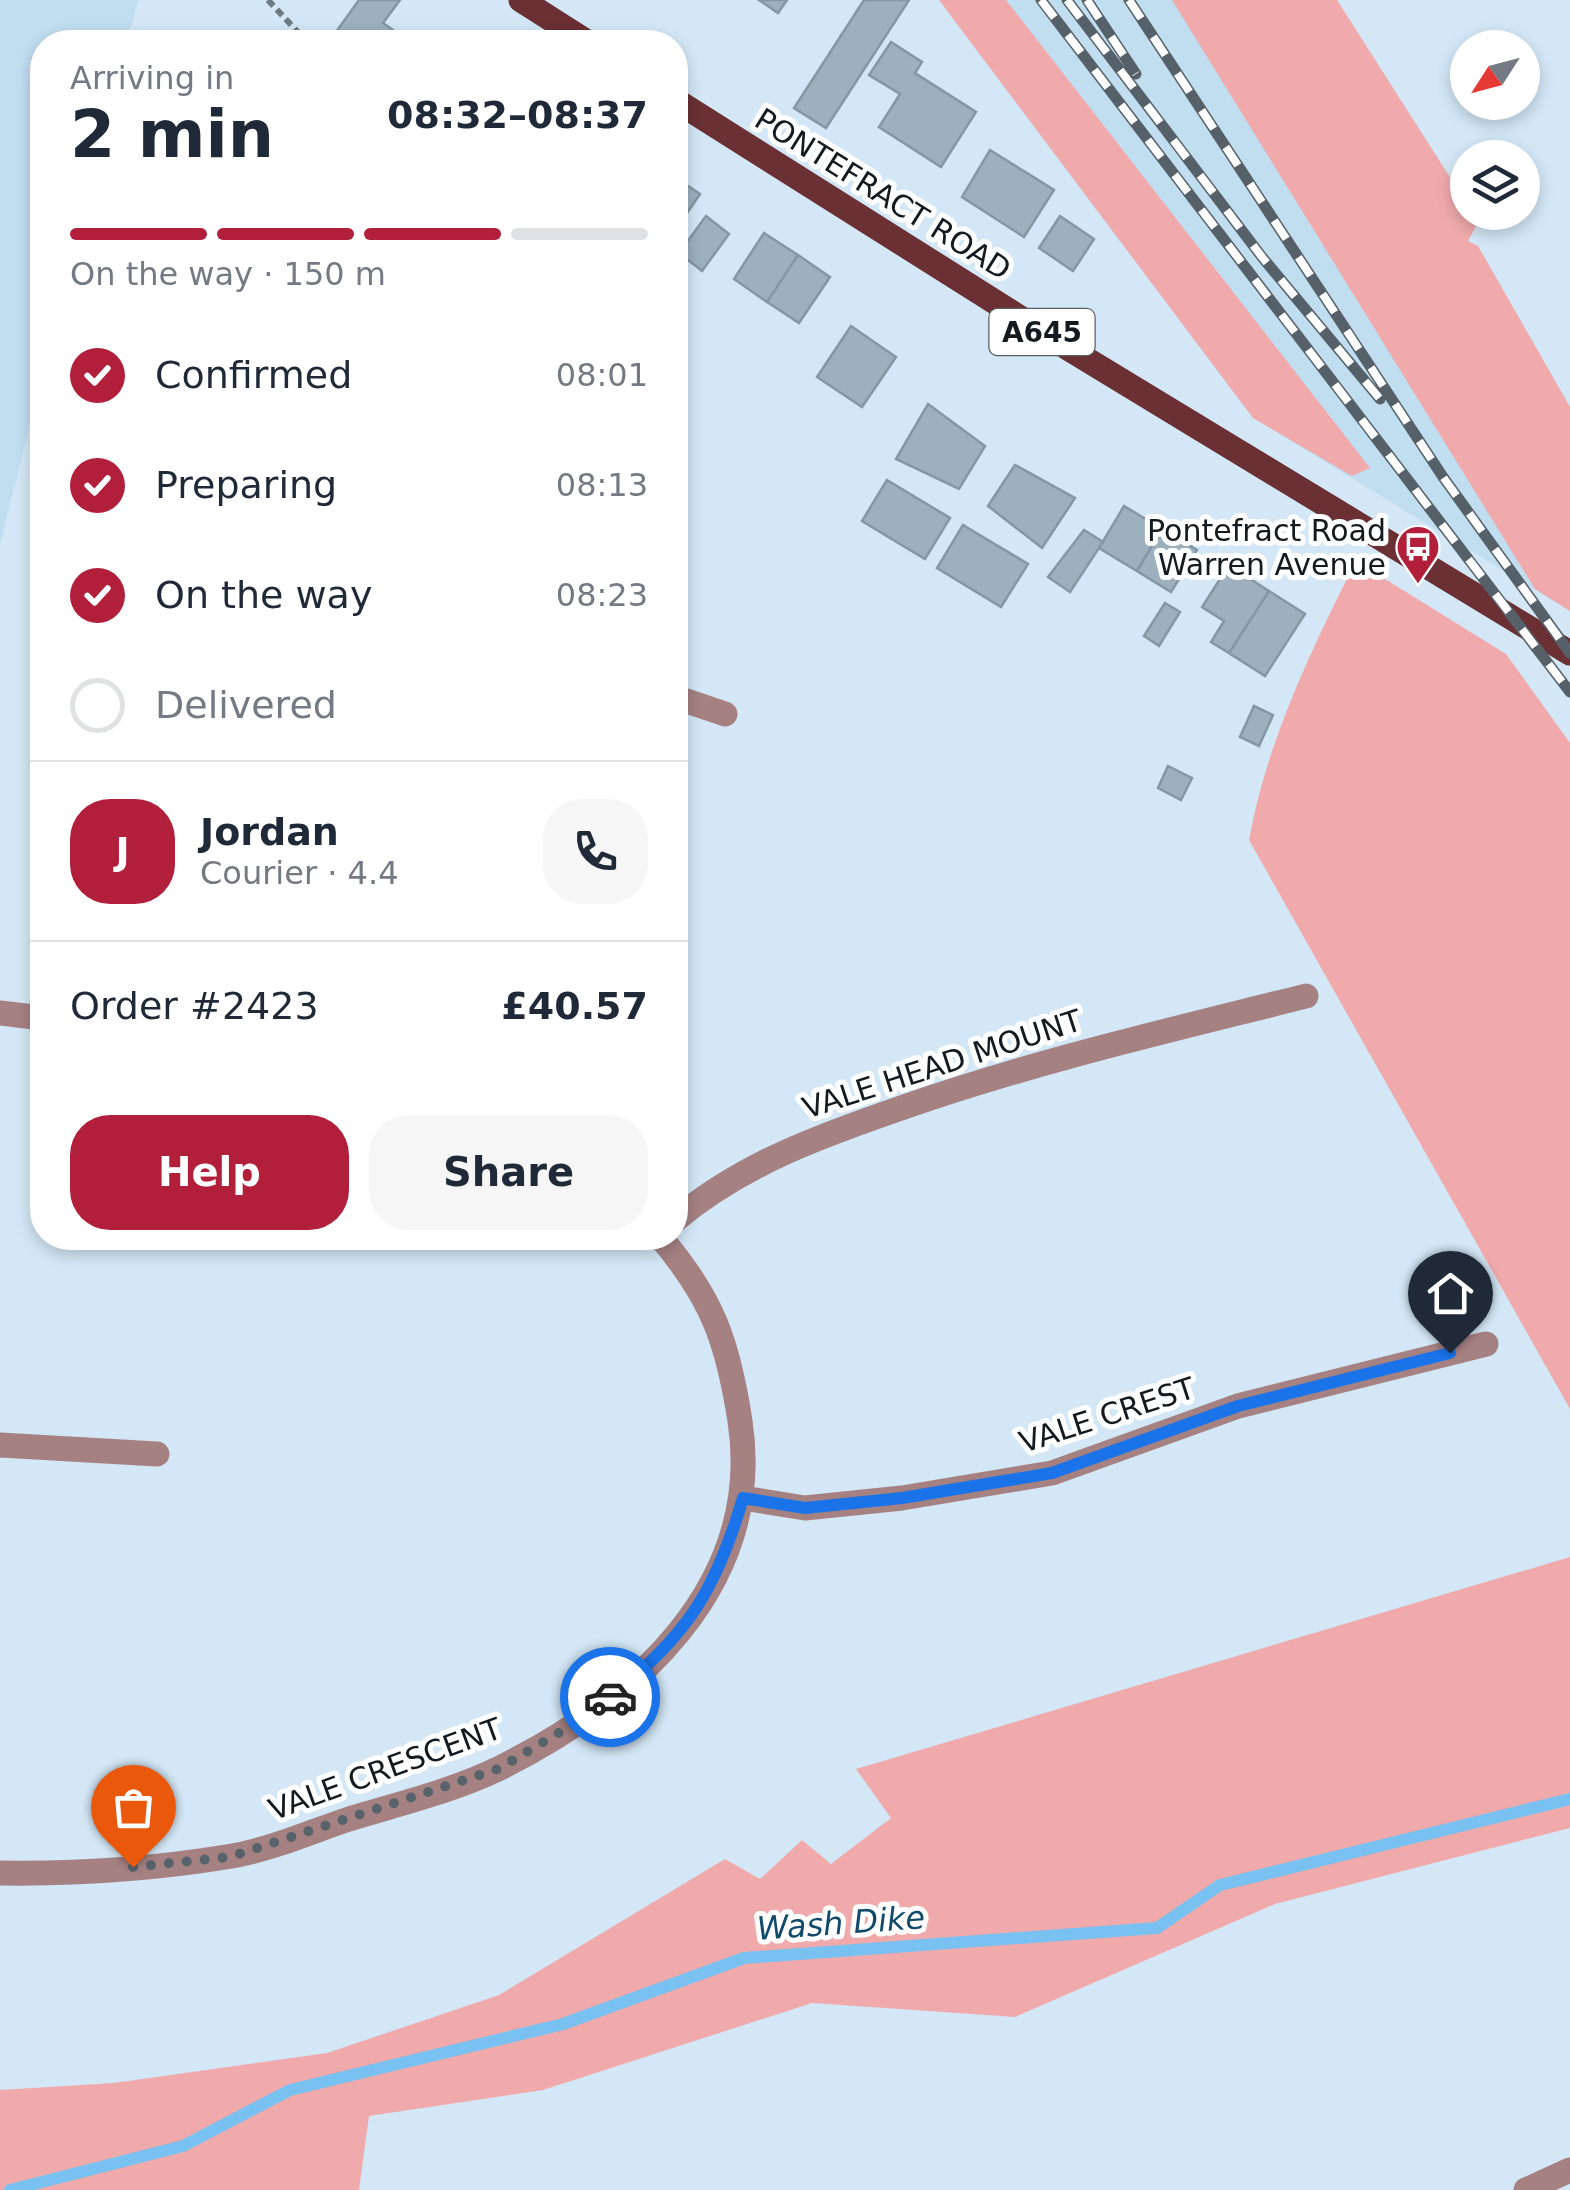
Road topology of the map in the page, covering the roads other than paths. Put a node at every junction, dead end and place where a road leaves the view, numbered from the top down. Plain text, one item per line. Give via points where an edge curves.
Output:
1 (522, 0) edge
2 (568, 30) edge
3 (688, 108) edge
4 (1570, 653) edge
5 (688, 701) edge
6 (726, 714) dead end
7 (1306, 996) dead end
8 (0, 1012) edge
9 (30, 1016) edge
10 (688, 1209) edge
11 (672, 1250) edge
12 (1486, 1344) dead end
13 (0, 1445) edge
14 (157, 1454) dead end
15 (743, 1498) junction
16 (0, 1873) edge
17 (1570, 2170) edge
18 (1526, 2190) edge

1 - 2 main road
3 - 4 main road, PONTEFRACT ROAD / A645
5 - 6 street
7 - 10 street, VALE HEAD MOUNT via 1011,1070 790,1146
8 - 9 street
11 - 15 street, VALE CRESCENT via 690,1271 729,1351 744,1445
12 - 15 street, VALE CREST via 1238,1406 1052,1473 805,1508
13 - 14 street
15 - 16 street, VALE CRESCENT via 708,1594 662,1656 584,1718 498,1769 230,1857 68,1874
17 - 18 street

